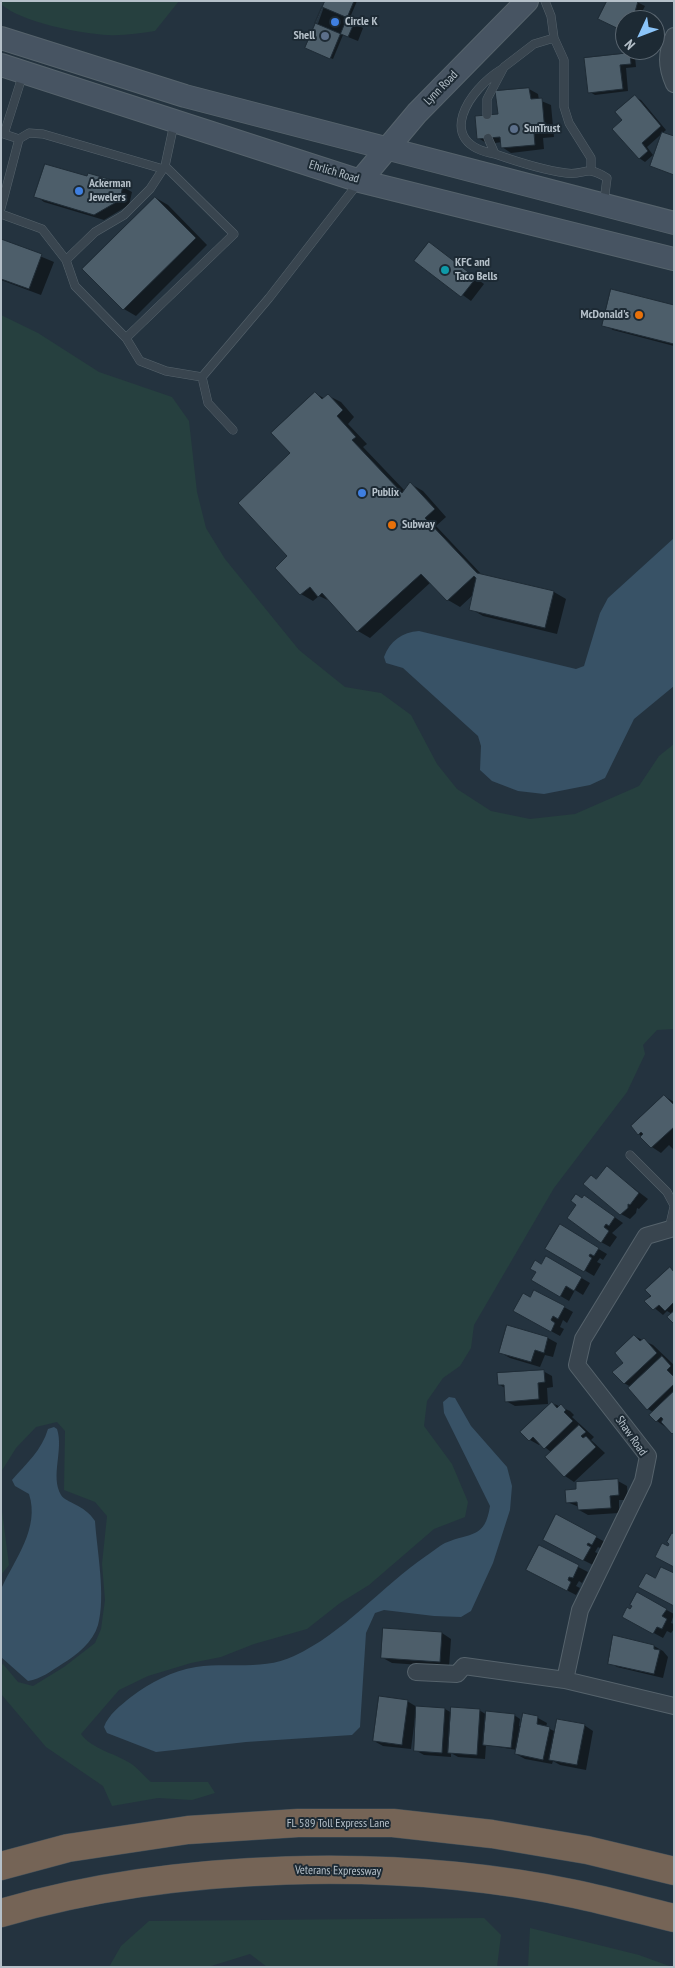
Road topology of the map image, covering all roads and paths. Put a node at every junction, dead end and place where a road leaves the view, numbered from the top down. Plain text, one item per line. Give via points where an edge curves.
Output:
1 (527, 1) edge
2 (545, 1) edge
3 (674, 36) edge
4 (1, 38) edge
5 (554, 38) junction
6 (1, 65) edge
7 (504, 68) junction
8 (24, 72) junction
9 (674, 84) edge
10 (487, 115) dead end
11 (174, 122) junction
12 (2, 133) edge
13 (488, 138) dead end
14 (19, 139) junction
15 (386, 148) junction
16 (495, 154) junction
17 (164, 168) junction
18 (591, 170) junction
19 (360, 181) junction
20 (604, 204) junction
21 (1, 208) edge
22 (1, 214) edge
23 (674, 223) edge
24 (674, 259) edge
25 (66, 260) junction
26 (126, 338) junction
27 (202, 377) junction
28 (233, 430) dead end
29 (630, 1155) dead end
30 (674, 1206) edge
31 (671, 1229) edge
32 (416, 1672) dead end
33 (564, 1680) junction
34 (674, 1706) edge
35 (1, 1847) edge
36 (674, 1854) edge
37 (1, 1866) edge
38 (674, 1871) edge
39 (1, 1897) edge
40 (674, 1900) edge
41 (1, 1913) edge
42 (674, 1918) edge

1 - 15 main road, Lynn Road via 435,93
2 - 5 lane
3 - 9 street via 667,49 667,69
4 - 15 main road via 185,96
5 - 7 lane via 534,44
5 - 18 lane via 564,60 564,107 569,123 591,158
6 - 8 main road, Ehrlich Road
7 - 10 lane via 486,99
7 - 16 lane via 476,90 462,115 462,130 467,140 480,151
8 - 11 main road, Ehrlich Road
8 - 12 lane
11 - 17 lane
11 - 19 main road, Ehrlich Road
12 - 14 lane
13 - 16 lane
14 - 17 lane via 29,132 43,134
14 - 21 lane
15 - 19 main road, Lynn Road
15 - 20 main road
16 - 18 lane via 569,174
17 - 25 lane via 150,189 124,215 95,232
17 - 26 lane via 234,234
18 - 20 lane via 606,178
19 - 24 main road, Ehrlich Road
19 - 27 lane via 269,298
20 - 23 main road
22 - 25 lane via 42,229
25 - 26 lane via 75,286
26 - 27 lane via 140,362 166,371
27 - 28 lane via 208,403
29 - 30 lane via 667,1192
30 - 31 lane
31 - 33 street, Shaw Road via 646,1236 583,1339 577,1365 648,1456 643,1481 580,1610
32 - 33 street via 457,1674 464,1666
33 - 34 street
35 - 36 highway via 104,1825 192,1813 304,1806 397,1809 501,1819 596,1834
37 - 38 highway, FL 589 Toll Express Lane via 68,1848 188,1830 298,1823 393,1823 492,1834 587,1850
39 - 40 highway via 118,1870 224,1857 376,1854 480,1862 578,1878
41 - 42 highway, Veterans Expressway via 122,1886 287,1871 382,1872 473,1878 574,1894

